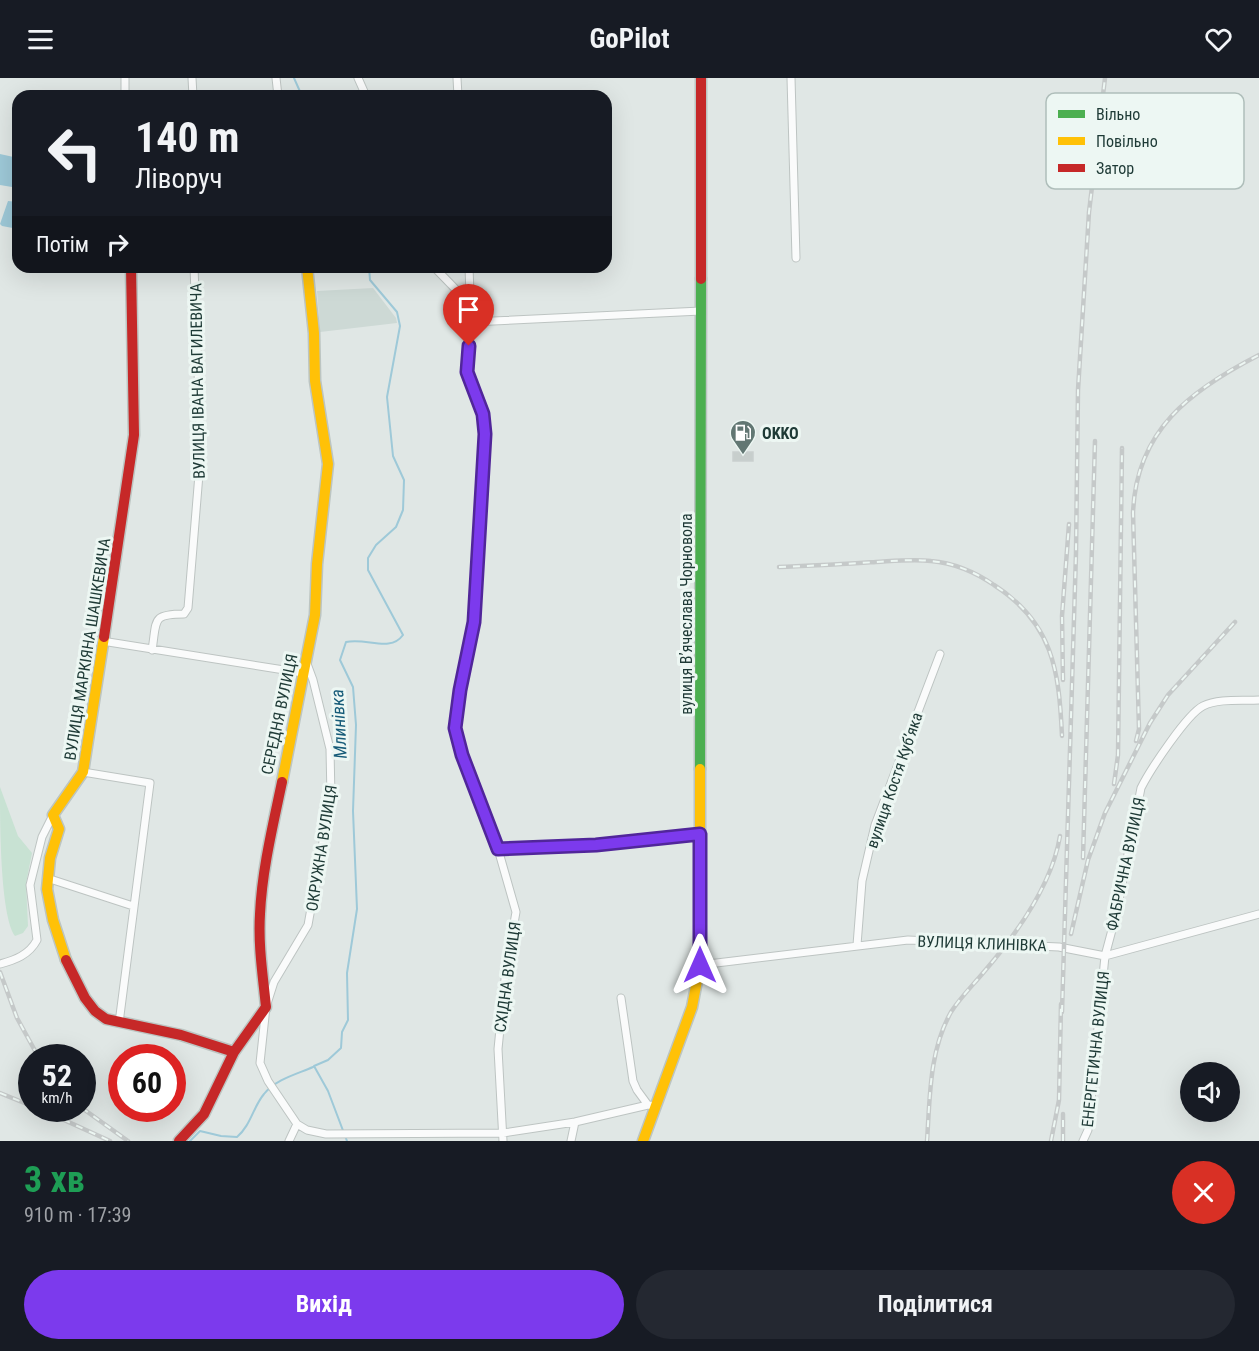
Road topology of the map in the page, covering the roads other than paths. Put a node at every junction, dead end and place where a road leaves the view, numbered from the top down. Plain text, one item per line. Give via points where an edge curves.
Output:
1 (701, 78) edge
2 (791, 78) edge
3 (796, 258) dead end
4 (131, 273) edge
5 (194, 273) edge
6 (308, 273) edge
7 (440, 273) edge
8 (469, 273) edge
9 (469, 303) junction
10 (701, 311) junction
11 (471, 322) junction
12 (102, 641) junction
13 (152, 650) junction
14 (940, 654) dead end
15 (306, 661) junction
16 (303, 673) junction
17 (1259, 700) edge
18 (83, 772) junction
19 (53, 814) junction
20 (700, 834) junction
21 (498, 849) junction
22 (47, 878) junction
23 (133, 906) junction
24 (1259, 914) edge
25 (857, 945) junction
26 (1104, 956) junction
27 (0, 964) edge
28 (700, 965) junction
29 (621, 998) dead end
30 (266, 1007) junction
31 (119, 1023) junction
32 (234, 1052) junction
33 (652, 1105) junction
34 (575, 1122) junction
35 (297, 1124) junction
36 (503, 1137) edge
37 (179, 1141) edge
38 (289, 1141) edge
39 (571, 1141) edge
40 (643, 1141) edge
41 (1083, 1141) edge

1 - 10 street, вулиця Вʼячеслава Чорновола
2 - 3 street
4 - 12 street, ВУЛИЦЯ МАРКІЯНА ШАШКЕВИЧА via 134,435
5 - 13 street, ВУЛИЦЯ ІВАНА ВАГИЛЕВИЧА via 201,444 188,608 184,614 160,617
6 - 15 street, СЕРЕДНЯ ВУЛИЦЯ via 315,381 328,464 315,615
7 - 9 street
8 - 9 street, СХІДНА ВУЛИЦЯ
9 - 11 street, СХІДНА ВУЛИЦЯ
10 - 11 street
10 - 20 street, вулиця Вʼячеслава Чорновола
11 - 21 street, СХІДНА ВУЛИЦЯ via 467,372 483,414 485,434 474,622 455,728
12 - 13 street
12 - 18 street, ВУЛИЦЯ МАРКІЯНА ШАШКЕВИЧА
13 - 16 street
14 - 25 street, вулиця Костя Кубʼяка via 875,825 862,881
15 - 16 street, СЕРЕДНЯ ВУЛИЦЯ
15 - 30 street, ОКРУЖНА ВУЛИЦЯ via 330,749 331,797 308,925 274,982
16 - 30 street, СЕРЕДНЯ ВУЛИЦЯ via 267,854 260,914
17 - 26 street, ФАБРИЧНА ВУЛИЦЯ via 1201,707 1148,775
18 - 19 street, ВУЛИЦЯ МАРКІЯНА ШАШКЕВИЧА
18 - 23 street via 150,783
19 - 22 street via 59,831
19 - 27 street via 42,837 30,885 37,940 18,959
20 - 21 street via 596,845
20 - 28 street, вулиця Вʼячеслава Чорновола
21 - 36 street, СХІДНА ВУЛИЦЯ via 516,912 498,1049
22 - 23 street
22 - 31 street via 49,910 65,959 98,1014
23 - 31 street
24 - 26 street, ВУЛИЦЯ КЛИНІВКА
25 - 26 street, ВУЛИЦЯ КЛИНІВКА via 908,940 1041,945
25 - 28 street, ВУЛИЦЯ КЛИНІВКА
26 - 41 street, ЕНЕРГЕТИЧНА ВУЛИЦЯ via 1088,1130
28 - 33 street, вулиця Вʼячеслава Чорновола via 692,1007
29 - 33 street via 633,1081
30 - 32 street
30 - 35 street, ОКРУЖНА ВУЛИЦЯ via 260,1064
31 - 32 street via 200,1039
32 - 37 street via 204,1114
33 - 34 street
33 - 40 street, вулиця Вʼячеслава Чорновола
34 - 36 street
34 - 39 street
35 - 36 street via 318,1133
35 - 38 street

